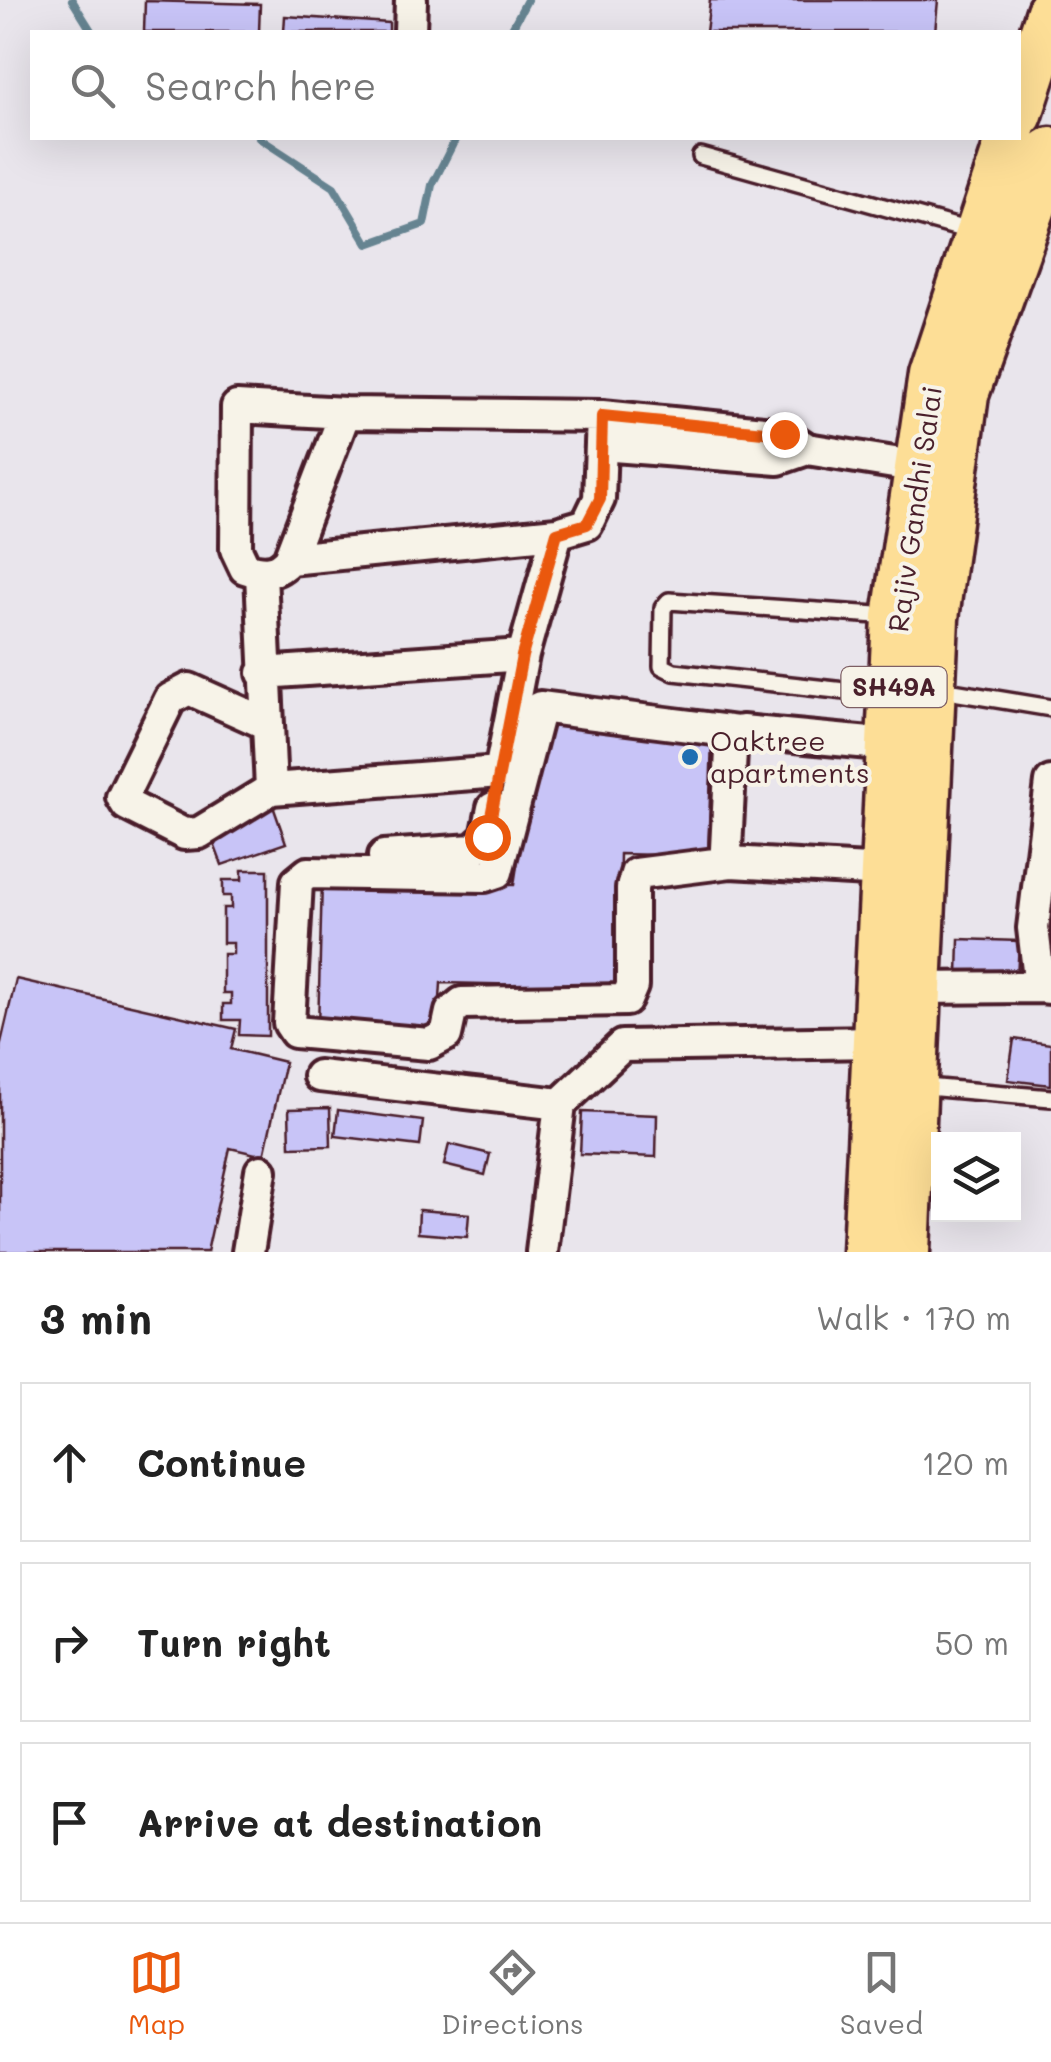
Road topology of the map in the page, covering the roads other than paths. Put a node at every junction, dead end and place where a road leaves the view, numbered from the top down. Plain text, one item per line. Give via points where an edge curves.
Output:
1 (412, 0) edge
2 (1051, 12) edge
3 (410, 30) edge
4 (1021, 105) edge
5 (1011, 140) edge
6 (1051, 152) edge
7 (701, 156) dead end
8 (1007, 224) junction
9 (345, 414) junction
10 (602, 430) junction
11 (920, 467) junction
12 (557, 533) junction
13 (289, 558) junction
14 (261, 574) junction
15 (897, 617) junction
16 (522, 656) junction
17 (263, 673) junction
18 (912, 692) junction
19 (1051, 708) edge
20 (266, 724) junction
21 (737, 732) junction
22 (892, 745) junction
23 (500, 772) junction
24 (1051, 782) edge
25 (271, 789) junction
26 (311, 861) dead end
27 (731, 862) junction
28 (885, 871) junction
29 (917, 988) junction
30 (1045, 988) edge
31 (888, 1069) junction
32 (319, 1076) dead end
33 (1051, 1098) edge
34 (560, 1104) junction
35 (262, 1171) dead end
36 (248, 1252) edge
37 (542, 1252) edge
38 (867, 1252) edge
39 (905, 1252) edge

1 - 3 street
2 - 4 main road
5 - 8 main road, Rajiv Gandhi Salai / SH49A
6 - 8 main road, Rajiv Gandhi Salai / SH49A
7 - 8 lane
8 - 11 main road, Rajiv Gandhi Salai / SH49A via 933,375
8 - 18 main road, Rajiv Gandhi Salai / SH49A via 964,394 934,618
9 - 10 street
9 - 13 street
9 - 14 street via 237,408 236,549 245,568
10 - 11 street via 784,434 806,449
10 - 12 street via 600,499 587,524
11 - 15 main road, Rajiv Gandhi Salai / SH49A
12 - 13 street
12 - 16 street
13 - 14 street via 281,569
14 - 17 street
15 - 18 main road, Rajiv Gandhi Salai / SH49A
15 - 18 lane via 672,601 663,608 659,654 662,666 674,672
16 - 17 street
16 - 23 street
17 - 20 street
18 - 19 lane
18 - 22 main road, Rajiv Gandhi Salai / SH49A
18 - 29 main road, Rajiv Gandhi Salai / SH49A
20 - 25 street
20 - 25 street via 189,689 180,692 122,797 184,834 199,832
21 - 22 street
21 - 27 street via 730,751
21 - 27 street via 540,707 493,875 302,876 297,882 290,1023 295,1032 428,1044 446,1035 462,1003 626,1000 636,874
22 - 28 main road, Rajiv Gandhi Salai / SH49A
23 - 25 street
23 - 26 street via 487,837 472,850
24 - 30 street via 1033,928
27 - 28 street
28 - 31 main road, Rajiv Gandhi Salai / SH49A
29 - 30 street
29 - 31 main road, Rajiv Gandhi Salai / SH49A
31 - 33 lane
31 - 34 street via 622,1046
31 - 38 main road, Rajiv Gandhi Salai / SH49A
31 - 39 main road, Rajiv Gandhi Salai / SH49A
32 - 34 street
34 - 37 street
35 - 36 street

